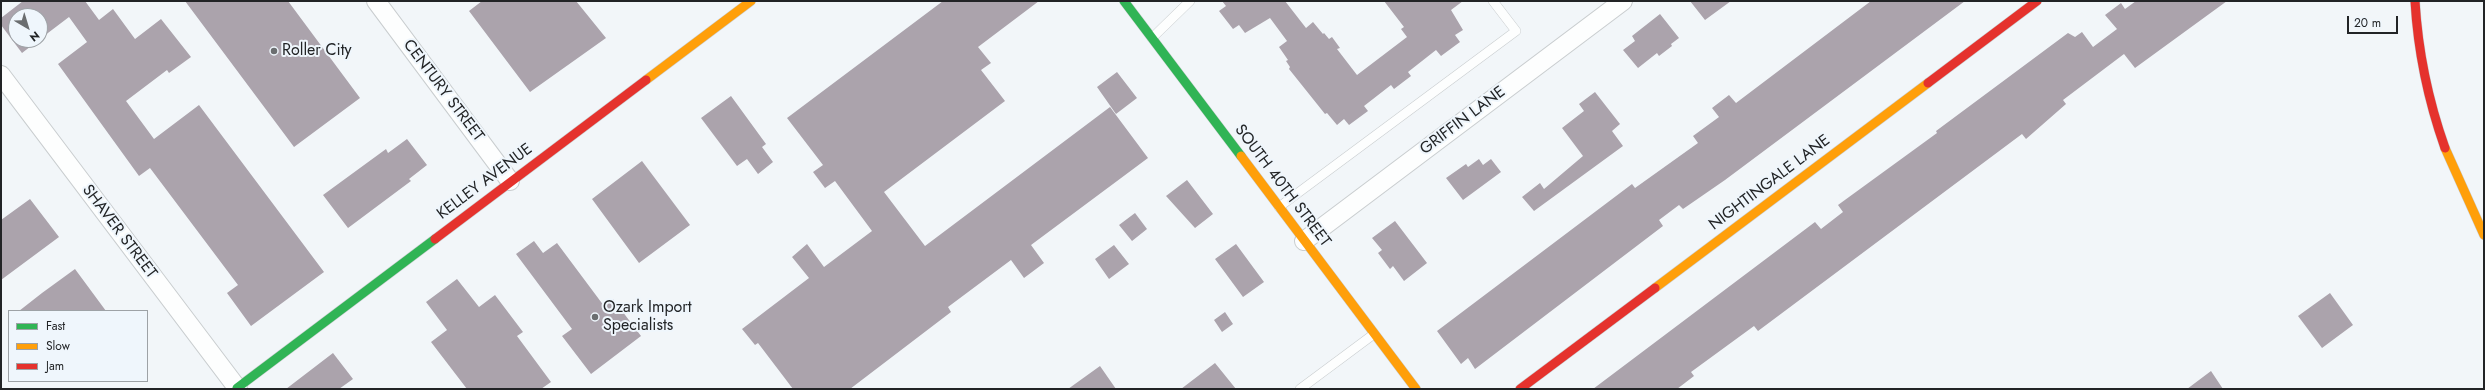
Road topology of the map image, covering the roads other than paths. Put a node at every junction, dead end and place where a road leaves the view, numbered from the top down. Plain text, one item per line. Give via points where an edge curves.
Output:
1 (376, 1) edge
2 (751, 1) edge
3 (1124, 1) edge
4 (1190, 1) edge
5 (1493, 1) edge
6 (1623, 1) edge
7 (2037, 1) edge
8 (2415, 1) edge
9 (1152, 38) junction
10 (1, 75) edge
11 (510, 181) junction
12 (1279, 207) junction
13 (2484, 235) edge
14 (1304, 241) junction
15 (1374, 334) junction
16 (237, 388) edge
17 (1300, 389) edge
18 (1416, 389) edge
19 (1520, 389) edge

1 - 11 street, CENTURY STREET
2 - 11 main road, KELLEY AVENUE
3 - 9 main road, SOUTH 40TH STREET
4 - 9 lane
5 - 12 lane via 1516,31
6 - 14 street, GRIFFIN LANE
7 - 19 main road, NIGHTINGALE LANE
8 - 13 main road via 2419,51 2440,134 2466,202
9 - 12 main road, SOUTH 40TH STREET
10 - 16 street, SHAVER STREET
11 - 16 main road, KELLEY AVENUE
12 - 14 main road, SOUTH 40TH STREET
14 - 15 main road, SOUTH 40TH STREET
15 - 17 lane
15 - 18 main road, SOUTH 40TH STREET

